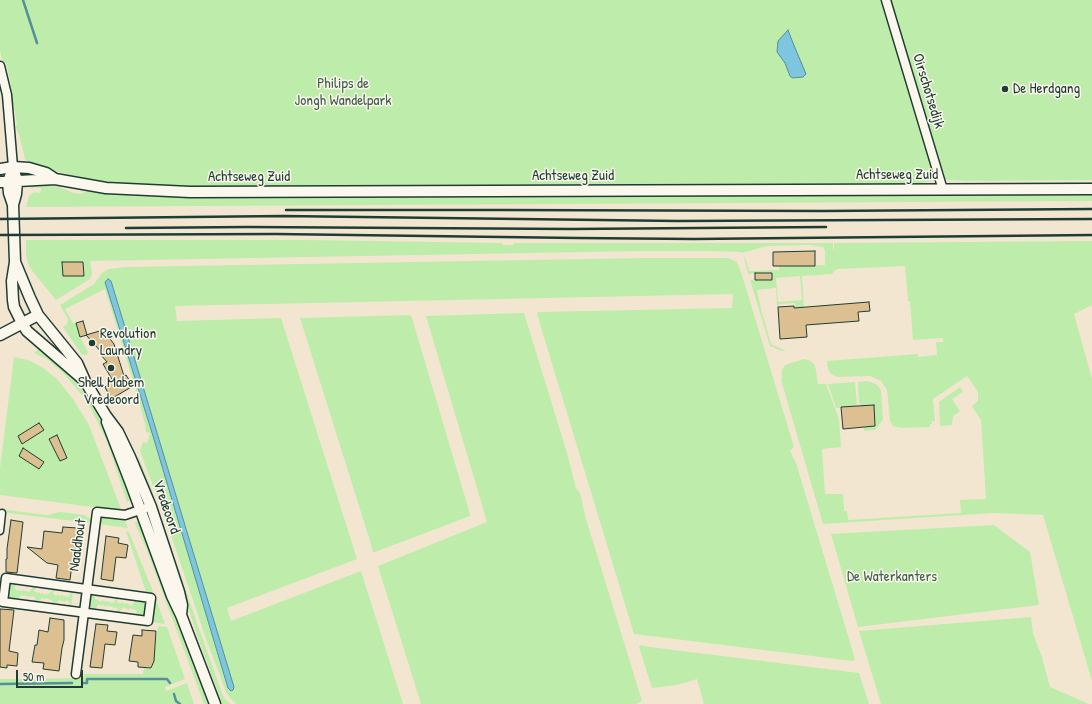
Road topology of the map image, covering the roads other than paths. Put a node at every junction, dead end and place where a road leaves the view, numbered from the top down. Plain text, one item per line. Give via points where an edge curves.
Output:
1 (886, 0) edge
2 (0, 66) edge
3 (13, 167) junction
4 (0, 168) edge
5 (55, 179) junction
6 (8, 182) edge
7 (1092, 189) edge
8 (943, 190) junction
9 (15, 262) junction
10 (38, 314) junction
11 (22, 323) junction
12 (0, 335) edge
13 (85, 381) junction
14 (106, 416) junction
15 (151, 506) junction
16 (140, 510) junction
17 (2, 513) dead end
18 (0, 531) edge
19 (3, 578) edge
20 (86, 589) junction
21 (2, 601) edge
22 (84, 612) junction
23 (181, 615) junction
24 (76, 674) dead end
25 (215, 704) edge

1 - 8 street, Oirschotsedijk
2 - 3 street via 7,95
3 - 4 street, Achtseweg Zuid
3 - 5 street, Achtseweg Zuid via 29,168 46,173
3 - 6 street
5 - 6 street, Achtseweg Zuid
5 - 8 street, Achtseweg Zuid via 106,188 183,192
6 - 9 street via 16,194
7 - 8 street, Achtseweg Zuid
9 - 10 street, Vredeoord
9 - 11 street, Vredeoord via 12,300
10 - 11 street
10 - 13 street, Vredeoord via 77,363
11 - 12 street
11 - 13 street, Vredeoord via 33,337
13 - 14 street, Vredeoord
14 - 15 street, Vredeoord via 118,432
14 - 16 street, Vredeoord via 108,428
15 - 16 street, Naaldhout
15 - 23 street, Vredeoord via 179,592
16 - 20 street, Naaldhout via 120,515 97,512
16 - 23 street, Vredeoord
17 - 18 street
19 - 20 street, Naaldhout
19 - 21 street, Naaldhout
20 - 22 street, Naaldhout
20 - 22 street, Naaldhout via 151,598 148,621
21 - 22 street, Naaldhout
22 - 24 street, Naaldhout
23 - 25 street, Vredeoord

